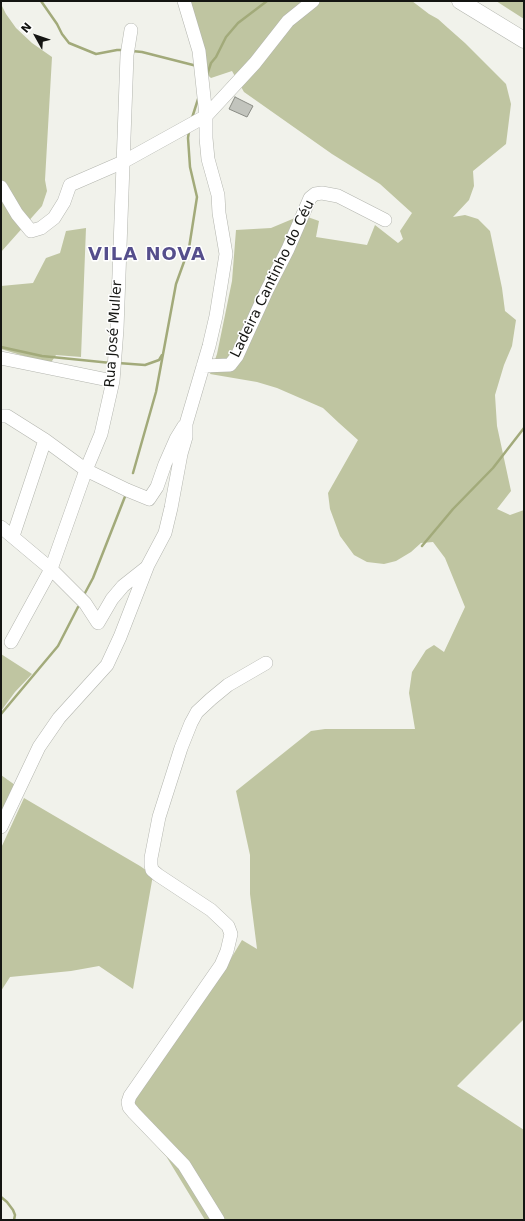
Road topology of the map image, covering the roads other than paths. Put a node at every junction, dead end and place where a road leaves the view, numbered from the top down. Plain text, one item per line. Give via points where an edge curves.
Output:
1 (184, 1) edge
2 (313, 1) edge
3 (460, 1) edge
4 (131, 30) dead end
5 (524, 40) edge
6 (206, 116) junction
7 (123, 162) junction
8 (1, 187) edge
9 (385, 220) dead end
10 (1, 358) edge
11 (203, 366) junction
12 (113, 381) junction
13 (1, 416) edge
14 (186, 424) junction
15 (45, 440) junction
16 (86, 470) junction
17 (1, 527) edge
18 (13, 536) junction
19 (148, 566) junction
20 (51, 569) junction
21 (10, 642) dead end
22 (266, 663) dead end
23 (1, 827) edge
24 (218, 1220) edge

1 - 6 street via 199,51
2 - 6 street via 288,21 255,63
3 - 5 main road
4 - 7 street, Rua José Muller via 127,54
6 - 7 street
6 - 11 street via 208,152 218,195 226,254 216,316
7 - 8 street via 70,185 64,202 54,218 41,228 31,230 17,214
7 - 12 street, Rua José Muller
9 - 11 street, Ladeira Cantinho do Céu via 338,196 322,193 310,198 237,356 230,365
10 - 12 street
11 - 14 street
12 - 16 street, Rua José Muller via 101,434
13 - 15 street via 7,416
14 - 16 street via 176,439 157,487 149,499
14 - 19 street via 186,437 165,533
15 - 16 street
15 - 18 street
16 - 20 street, Rua José Muller
17 - 18 street
18 - 20 street
19 - 20 street via 123,586 98,623 85,603
19 - 23 street via 107,665 59,718 39,747
20 - 21 street, Rua José Muller
22 - 24 street via 228,685 197,712 181,748 159,817 151,858 152,870 211,910 228,926 231,934 220,965 128,1102 134,1113 184,1165

